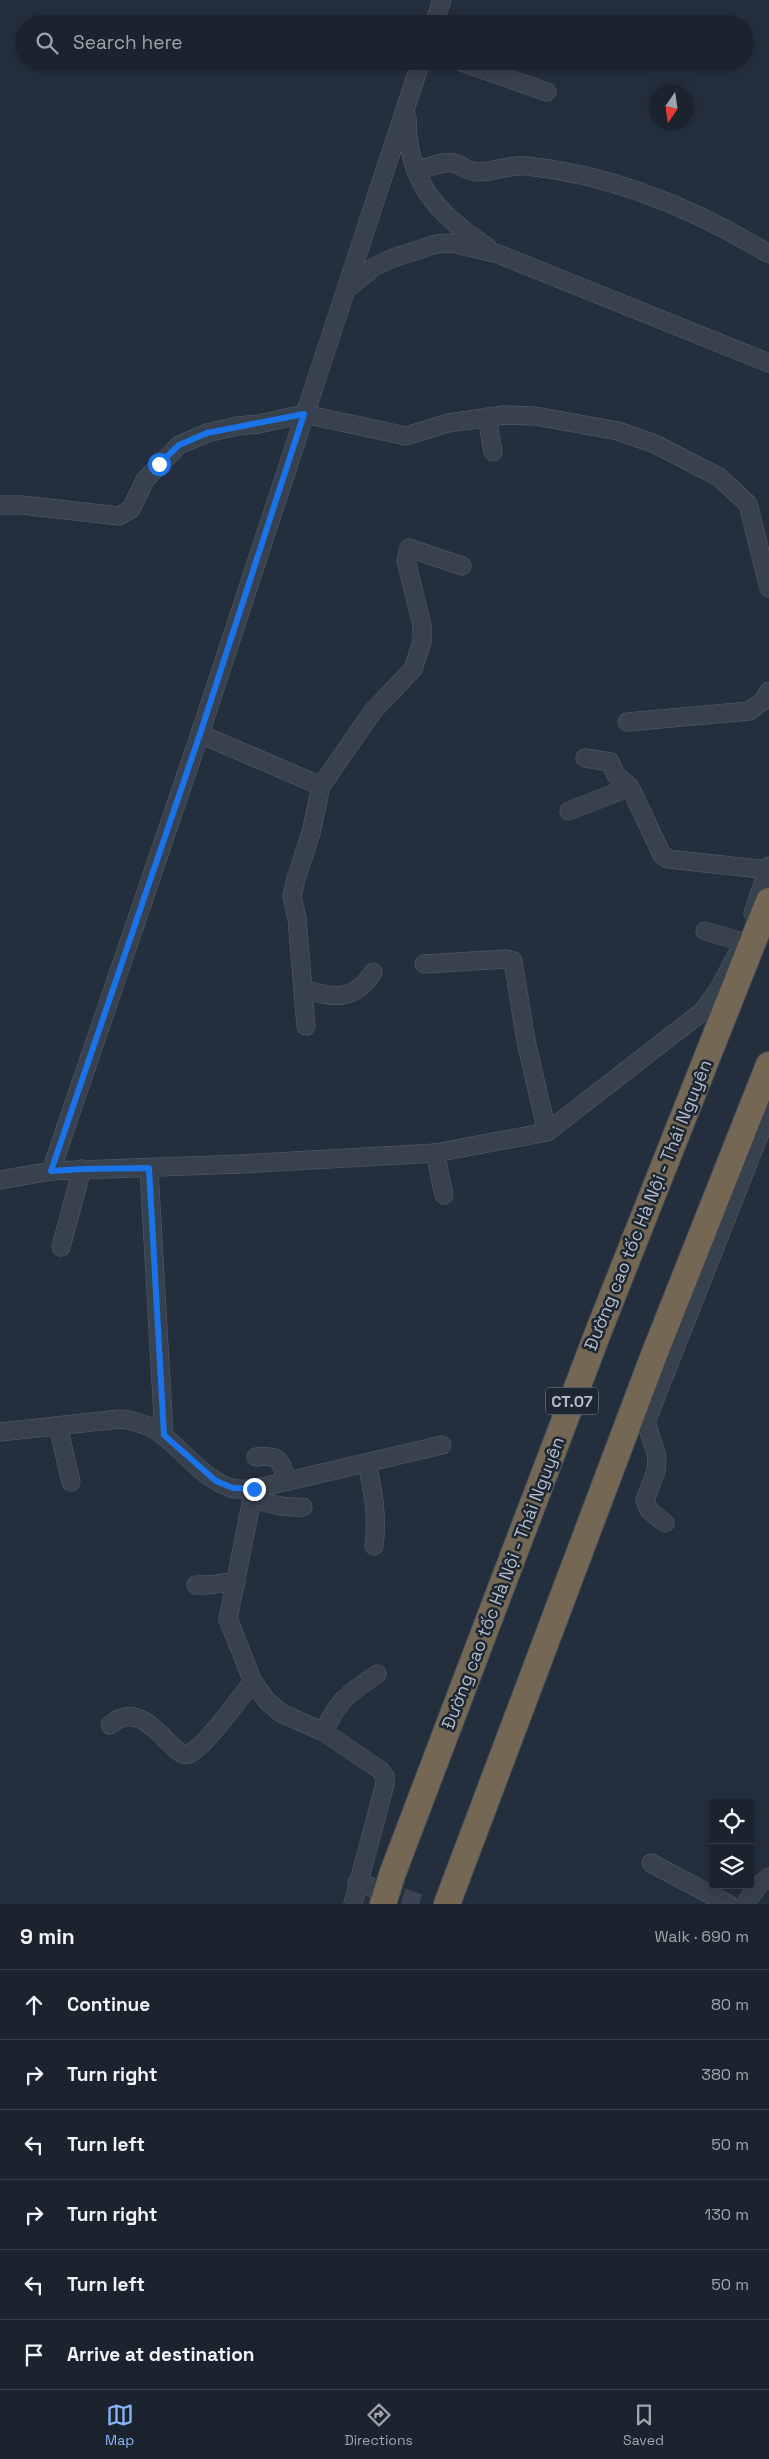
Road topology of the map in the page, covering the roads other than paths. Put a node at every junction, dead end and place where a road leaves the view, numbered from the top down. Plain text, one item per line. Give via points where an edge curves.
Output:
1 (442, 0) edge
2 (437, 15) edge
3 (418, 70) edge
4 (484, 70) edge
5 (547, 92) dead end
6 (407, 104) junction
7 (416, 171) junction
8 (498, 254) junction
9 (769, 254) edge
10 (346, 290) junction
11 (769, 363) edge
12 (304, 414) junction
13 (487, 417) junction
14 (493, 452) dead end
15 (0, 505) edge
16 (462, 566) dead end
17 (769, 588) edge
18 (769, 691) edge
19 (627, 722) dead end
20 (200, 734) junction
21 (585, 758) dead end
22 (321, 786) junction
23 (630, 787) junction
24 (569, 811) dead end
25 (768, 868) edge
26 (769, 901) edge
27 (705, 930) dead end
28 (742, 942) junction
29 (424, 964) dead end
30 (373, 972) dead end
31 (303, 989) junction
32 (306, 1026) dead end
33 (769, 1064) edge
34 (769, 1110) edge
35 (547, 1132) junction
36 (434, 1153) junction
37 (149, 1168) junction
38 (82, 1169) junction
39 (51, 1171) junction
40 (0, 1180) edge
41 (444, 1195) dead end
42 (61, 1247) dead end
43 (58, 1426) junction
44 (0, 1432) edge
45 (164, 1435) junction
46 (442, 1445) dead end
47 (256, 1457) dead end
48 (367, 1463) junction
49 (287, 1481) junction
50 (71, 1482) dead end
51 (253, 1493) junction
52 (303, 1507) dead end
53 (665, 1523) dead end
54 (374, 1546) dead end
55 (236, 1582) junction
56 (196, 1585) dead end
57 (377, 1674) dead end
58 (253, 1682) junction
59 (110, 1725) dead end
60 (324, 1732) junction
61 (651, 1863) dead end
62 (769, 1877) edge
63 (357, 1882) junction
64 (380, 1896) edge
65 (352, 1904) edge
66 (446, 1904) edge
67 (728, 1904) edge
68 (745, 1904) edge

1 - 2 street
3 - 6 street
4 - 5 street
6 - 7 street via 407,131
6 - 10 street
7 - 8 street via 438,209 457,227
7 - 9 street via 449,162 472,172 525,166 609,182 669,202 730,230
8 - 10 street via 452,243 436,244 374,267
8 - 11 street
10 - 12 street
12 - 13 street via 406,436 448,423
12 - 15 street via 207,433 179,445 145,480 126,514
12 - 20 street
13 - 14 street
13 - 17 street via 535,416 618,431 655,444 719,477 748,504
16 - 22 street via 409,548 406,560 422,625 422,642 413,669 373,711
18 - 19 street via 763,701 749,710
20 - 22 street
20 - 39 street
21 - 23 street via 607,760 616,775
22 - 31 street via 292,896
23 - 24 street
23 - 25 street via 662,855 668,859
25 - 28 street
26 - 64 highway, Đường cao tốc Hà Nội - Thái Nguyên / CT.07 via 598,1330 392,1875
27 - 28 street
28 - 35 street via 720,987 703,1011
29 - 35 street via 513,961 526,1041
30 - 31 street via 361,988 338,997
31 - 32 street
33 - 66 highway via 654,1354
34 - 53 street via 646,1422 657,1458 656,1471 645,1500 649,1510
35 - 36 street
36 - 37 street
36 - 41 street
37 - 38 street
37 - 45 street
38 - 39 street
38 - 42 street
39 - 40 street
43 - 44 street
43 - 45 street via 134,1420
43 - 50 street
45 - 51 street via 216,1481
46 - 48 street
47 - 49 street via 269,1455 280,1462
48 - 49 street
48 - 54 street via 375,1504
49 - 51 street
51 - 52 street via 268,1504 284,1508
51 - 55 street
55 - 56 street
55 - 58 street via 228,1619
57 - 60 street via 341,1701
58 - 59 street via 188,1754 174,1749 158,1730 146,1722 125,1716
58 - 60 street via 281,1713
60 - 63 street via 385,1776
61 - 67 street
62 - 68 street
63 - 64 street
63 - 65 street

